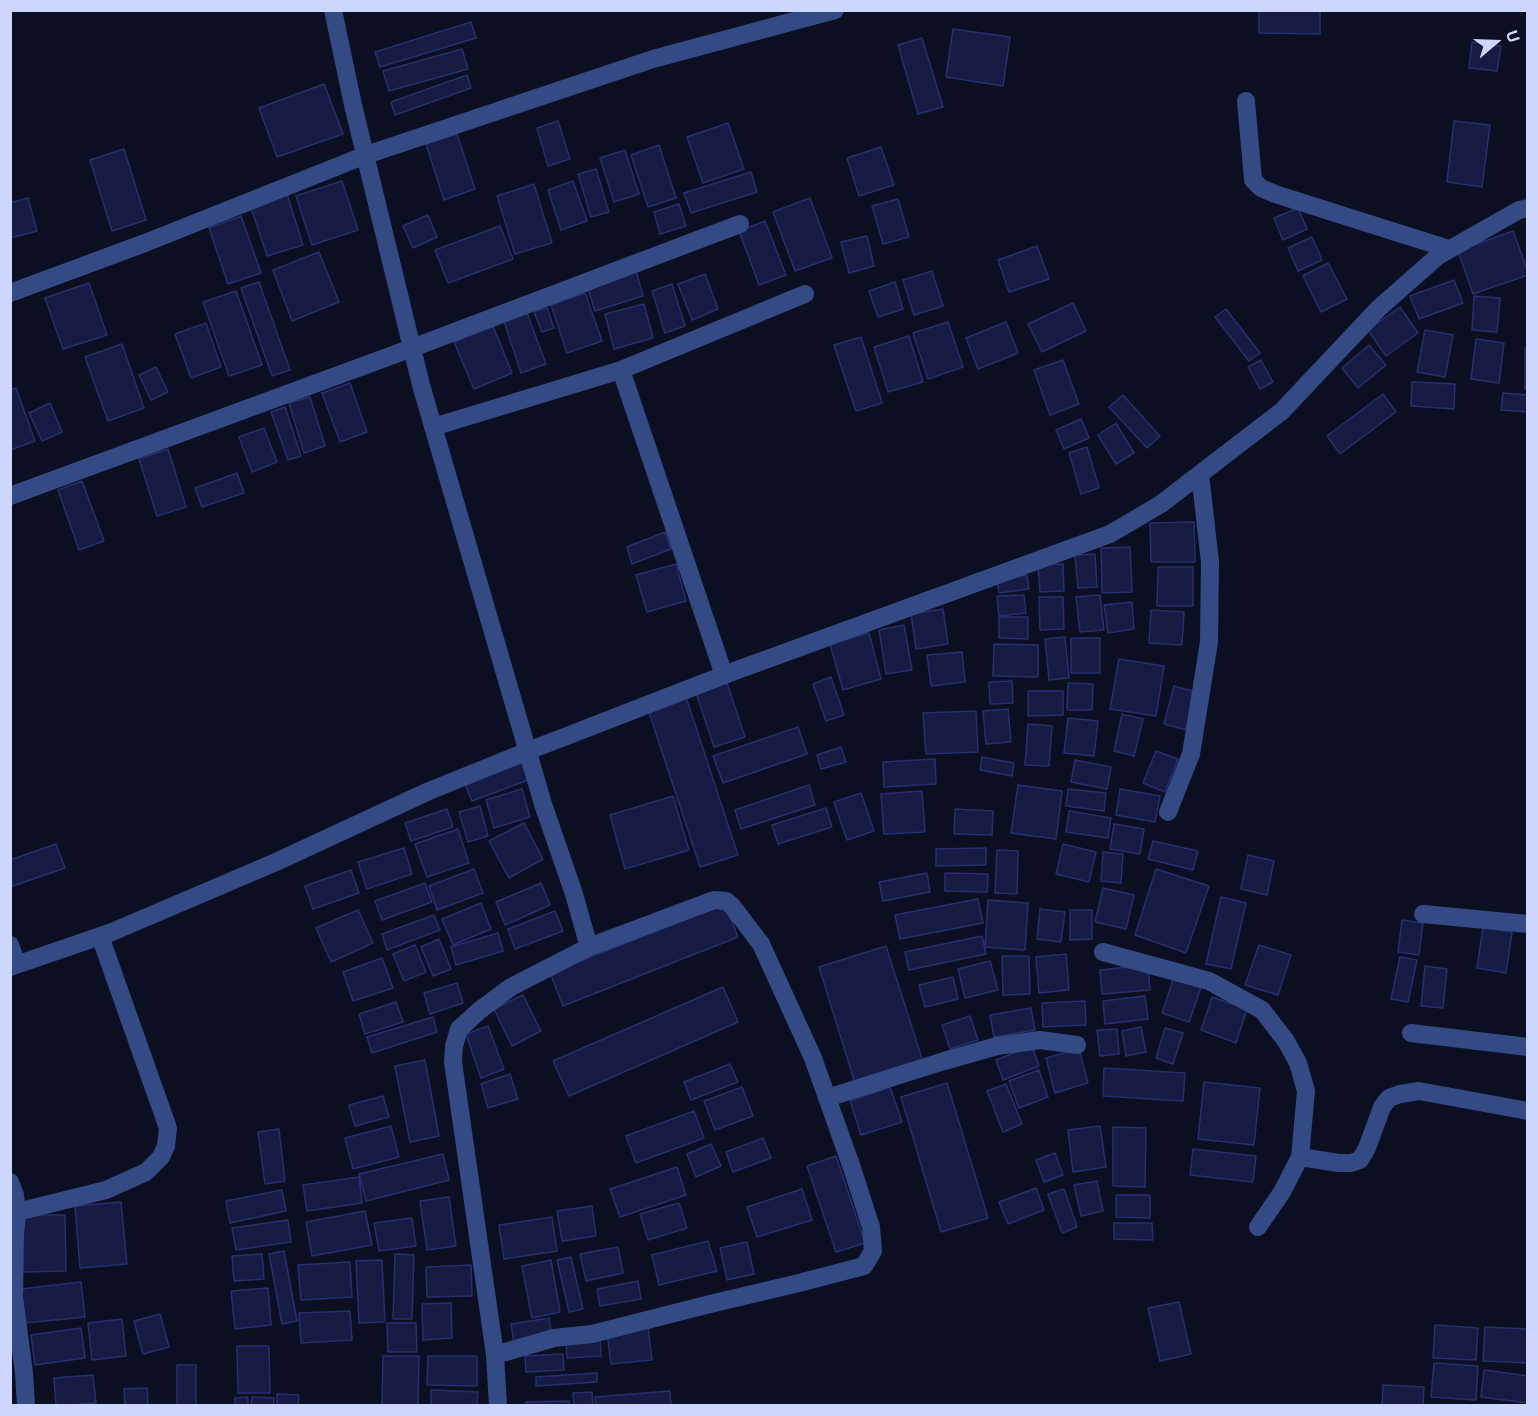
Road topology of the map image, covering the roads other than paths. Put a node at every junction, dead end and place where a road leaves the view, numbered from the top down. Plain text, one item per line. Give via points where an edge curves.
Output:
1 (333, 10) edge
2 (835, 10) edge
3 (1246, 101) dead end
4 (366, 155) junction
5 (1527, 208) edge
6 (740, 224) dead end
7 (1449, 249) junction
8 (10, 293) edge
9 (805, 294) dead end
10 (412, 348) junction
11 (621, 370) junction
12 (433, 428) junction
13 (1200, 474) junction
14 (10, 496) edge
15 (724, 675) junction
16 (528, 752) junction
17 (1168, 812) dead end
18 (1423, 914) dead end
19 (1527, 924) edge
20 (100, 936) junction
21 (10, 945) edge
22 (590, 947) junction
23 (1103, 952) dead end
24 (14, 966) edge
25 (1411, 1033) dead end
26 (1077, 1045) dead end
27 (1527, 1047) edge
28 (827, 1098) junction
29 (1527, 1111) edge
30 (1300, 1157) junction
31 (10, 1182) edge
32 (17, 1212) junction
33 (1258, 1227) dead end
34 (13, 1258) edge
35 (495, 1354) junction
36 (26, 1406) edge
37 (498, 1406) edge

1 - 4 street
2 - 4 street via 653,59
3 - 7 street via 1253,180 1261,188
4 - 8 street
4 - 10 street
5 - 7 street
6 - 10 street
7 - 13 street via 1379,308 1282,411
9 - 11 street
10 - 12 street
10 - 14 street
11 - 12 street
11 - 15 street
12 - 16 street
13 - 15 street via 1161,504 1110,534
13 - 17 street via 1210,562 1209,642 1191,754
15 - 16 street
16 - 20 street via 429,791 276,862
16 - 22 street
18 - 19 street
20 - 24 street
20 - 32 street via 168,1128 166,1146 146,1172 106,1190
21 - 24 street
22 - 28 street via 714,900 726,901 761,944
22 - 35 street via 511,987 459,1029 454,1046 453,1062
23 - 30 street via 1209,981 1262,1010 1298,1063 1306,1091
25 - 27 street
26 - 28 street via 1040,1040 997,1046
28 - 35 street via 870,1227 873,1251 864,1266 592,1334 554,1338
29 - 30 street via 1419,1091 1400,1094 1389,1098 1382,1107 1360,1160 1339,1163
30 - 33 street
31 - 32 street
32 - 34 street
34 - 36 street
35 - 37 street

